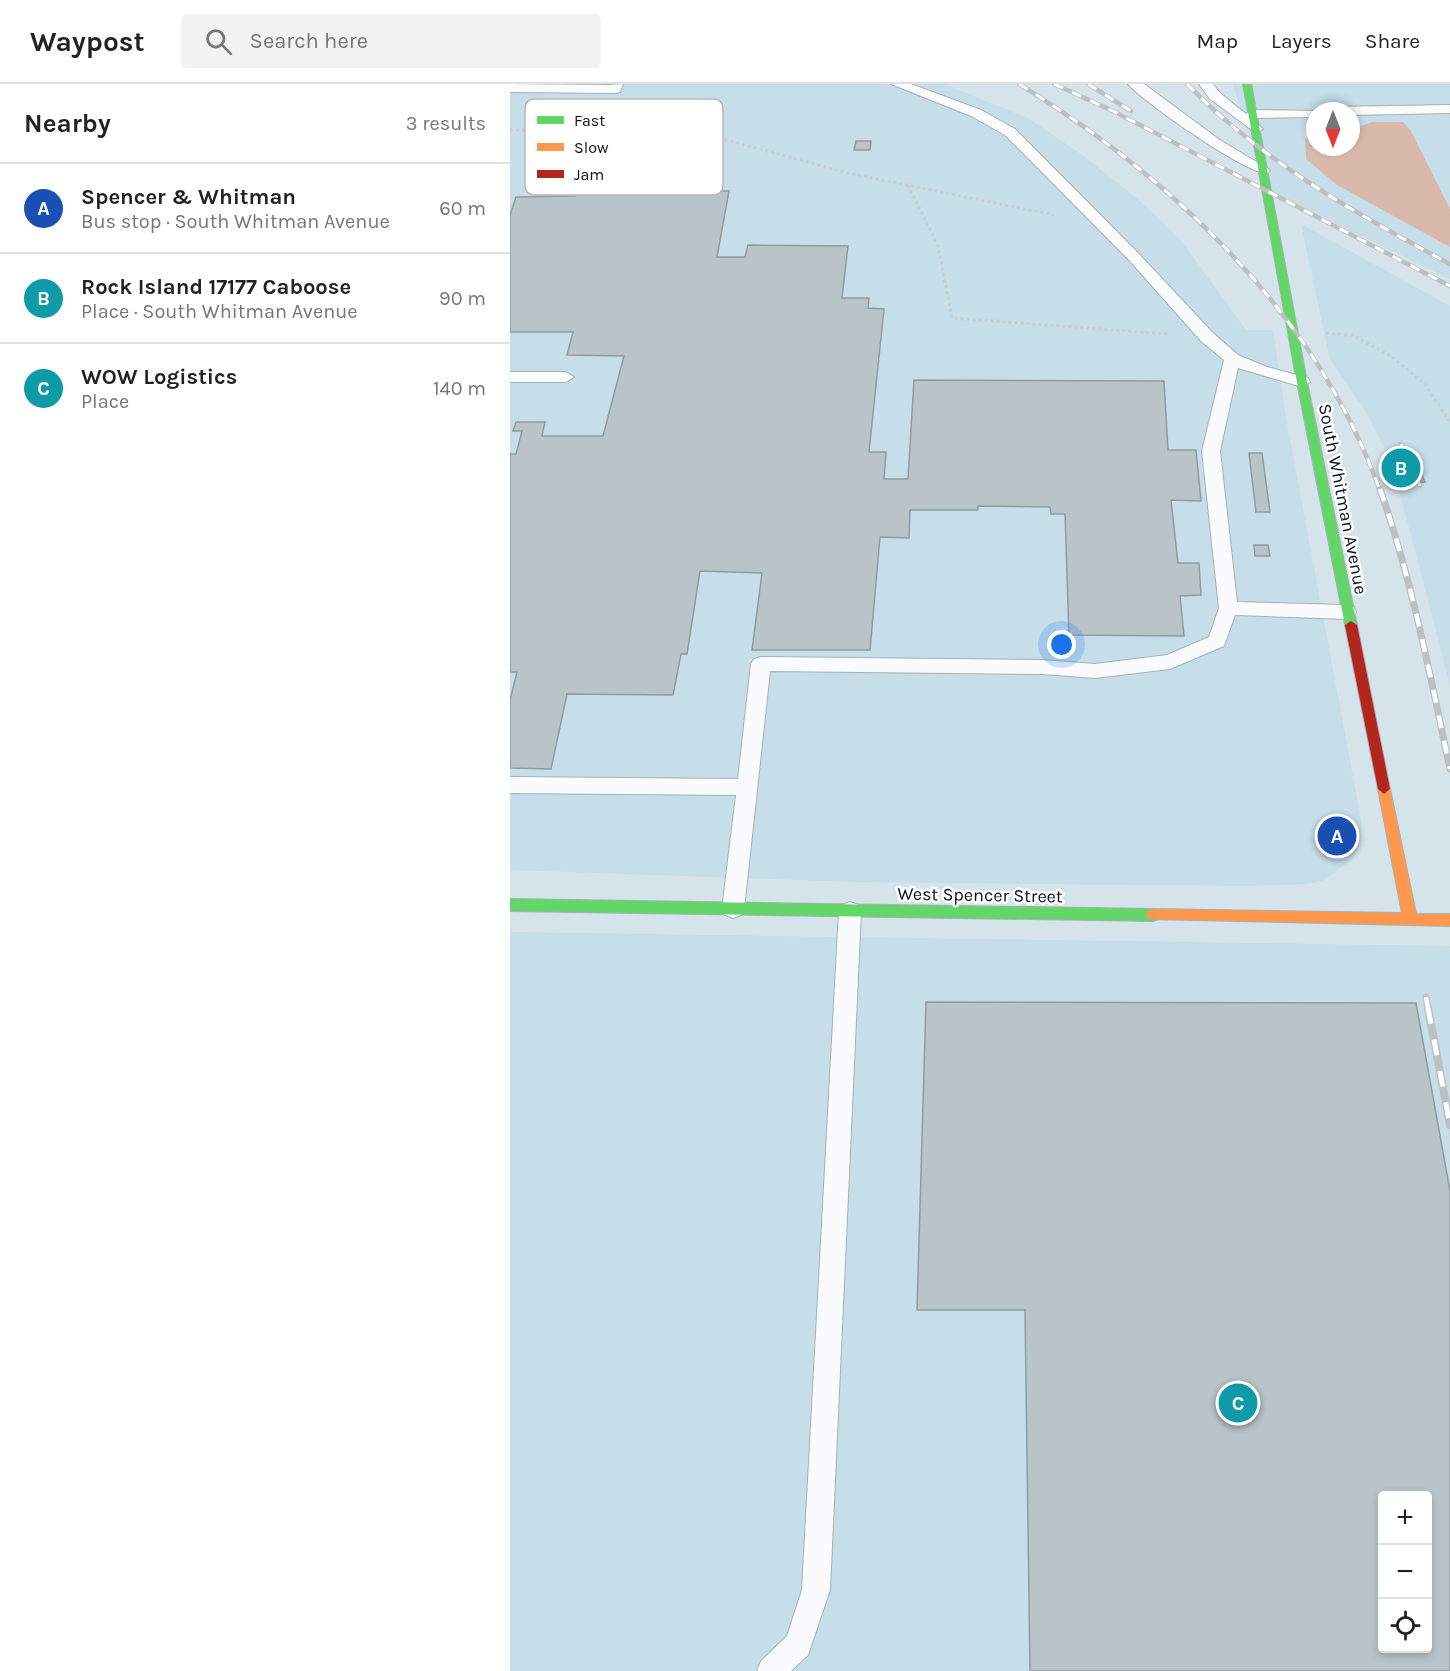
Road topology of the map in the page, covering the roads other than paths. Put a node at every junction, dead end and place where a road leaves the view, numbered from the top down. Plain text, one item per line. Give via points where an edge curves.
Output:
1 (616, 84) edge
2 (898, 84) edge
3 (1136, 84) edge
4 (1206, 84) edge
5 (1247, 84) edge
6 (510, 88) edge
7 (1450, 109) edge
8 (1360, 111) edge
9 (1306, 112) edge
10 (1253, 114) junction
11 (1256, 129) junction
12 (1263, 170) junction
13 (1233, 359) junction
14 (510, 377) edge
15 (566, 377) dead end
16 (1302, 382) junction
17 (1228, 608) junction
18 (1347, 612) junction
19 (510, 785) edge
20 (747, 787) junction
21 (510, 905) edge
22 (733, 909) junction
23 (850, 911) junction
24 (1410, 920) junction
25 (1450, 920) edge
26 (771, 1671) edge

1 - 6 lane via 615,88
2 - 13 lane via 976,113 1010,132 1207,337
3 - 12 lane via 1215,143
4 - 11 lane
5 - 10 street, South Whitman Avenue
7 - 8 lane
9 - 10 lane
10 - 11 street, South Whitman Avenue
11 - 12 street, South Whitman Avenue
12 - 16 street, South Whitman Avenue
13 - 16 lane
13 - 17 lane via 1211,451
14 - 15 lane
16 - 18 street, South Whitman Avenue
17 - 18 lane
17 - 20 lane via 1217,641 1170,662 1095,671 761,664
18 - 24 street, South Whitman Avenue
19 - 20 lane
20 - 22 lane
21 - 22 street, West Spencer Street
22 - 23 street, West Spencer Street
23 - 24 street, West Spencer Street
23 - 26 lane via 816,1590 798,1645
24 - 25 street, West Spencer Street

